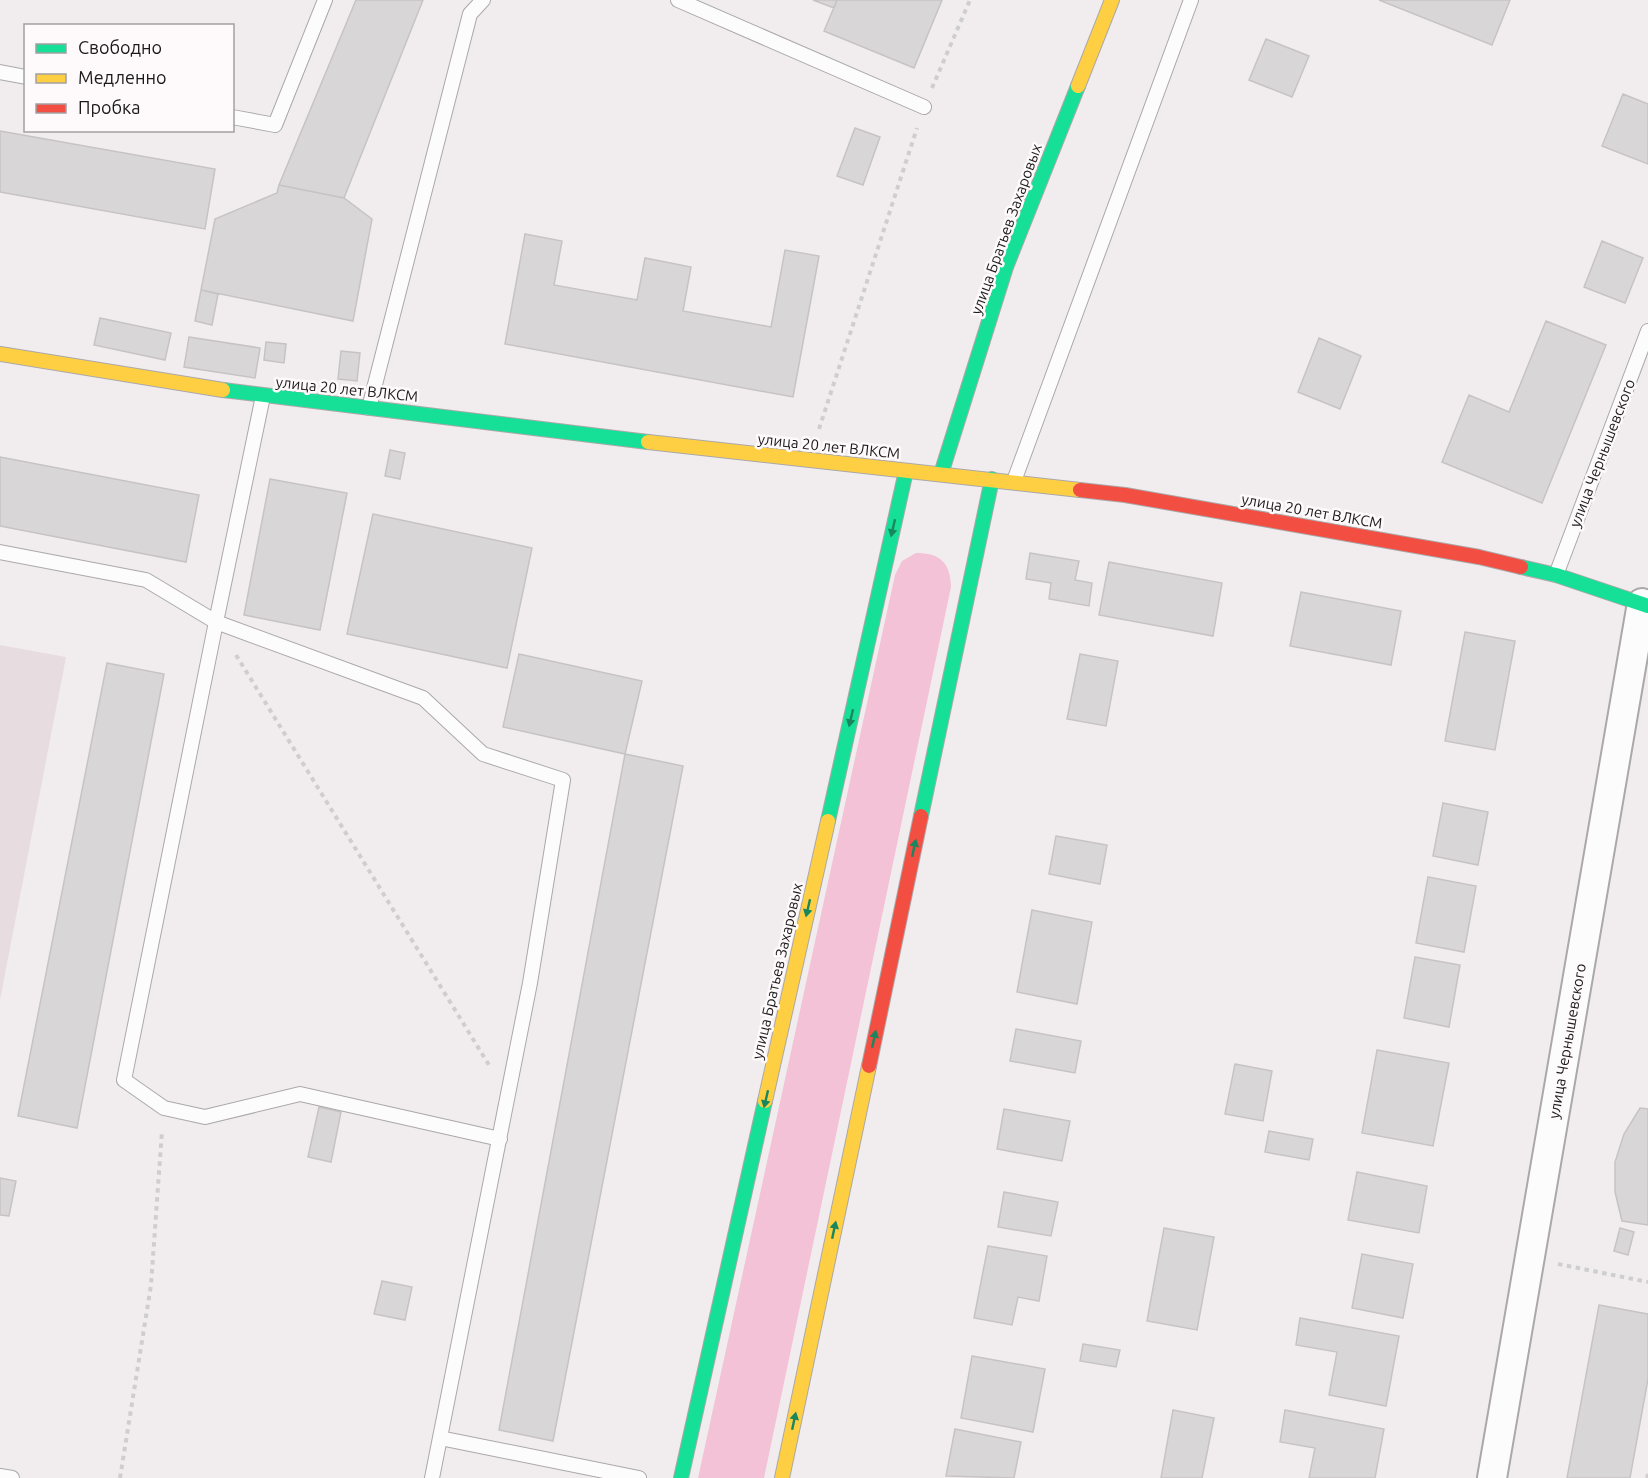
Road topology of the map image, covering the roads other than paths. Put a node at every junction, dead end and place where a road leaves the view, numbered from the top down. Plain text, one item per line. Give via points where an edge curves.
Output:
1 (326, 0) edge
2 (483, 0) edge
3 (678, 0) edge
4 (1112, 0) edge
5 (1191, 0) edge
6 (0, 72) edge
7 (24, 77) edge
8 (924, 107) road end
9 (234, 117) edge
10 (1648, 331) edge
11 (0, 354) edge
12 (263, 396) junction
13 (369, 408) junction
14 (906, 471) junction
15 (941, 474) junction
16 (992, 479) junction
17 (1014, 481) junction
18 (0, 552) edge
19 (1556, 575) junction
20 (1645, 604) edge
21 (216, 622) junction
22 (500, 1139) junction
23 (440, 1438) junction
24 (0, 1476) edge
25 (12, 1478) edge
26 (432, 1478) edge
27 (639, 1478) edge
28 (681, 1478) edge
29 (782, 1478) edge
30 (1492, 1478) edge

1 - 9 lane via 275,125
2 - 13 lane via 470,14
3 - 8 lane
4 - 15 main road, улица Братьев Захаровых via 1006,267
5 - 17 lane
6 - 7 lane
10 - 19 lane, улица Чернышевского
11 - 12 main road, улица 20 лет ВЛКСМ
12 - 13 main road, улица 20 лет ВЛКСМ
12 - 21 lane
13 - 14 main road, улица 20 лет ВЛКСМ
14 - 15 main road, улица 20 лет ВЛКСМ
14 -> 28 main road, улица Братьев Захаровых
15 - 16 main road, улица 20 лет ВЛКСМ
16 - 17 main road, улица 20 лет ВЛКСМ
29 -> 16 main road
17 - 19 main road, улица 20 лет ВЛКСМ via 1125,495 1479,557
18 - 21 lane via 146,580
19 - 20 main road, улица 20 лет ВЛКСМ
20 - 30 street, улица Чернышевского
21 - 22 lane via 423,698 483,754 563,780
21 - 22 lane via 124,1080 164,1108 205,1117 300,1094
22 - 23 lane
23 - 26 lane
23 - 27 lane
24 - 25 lane

